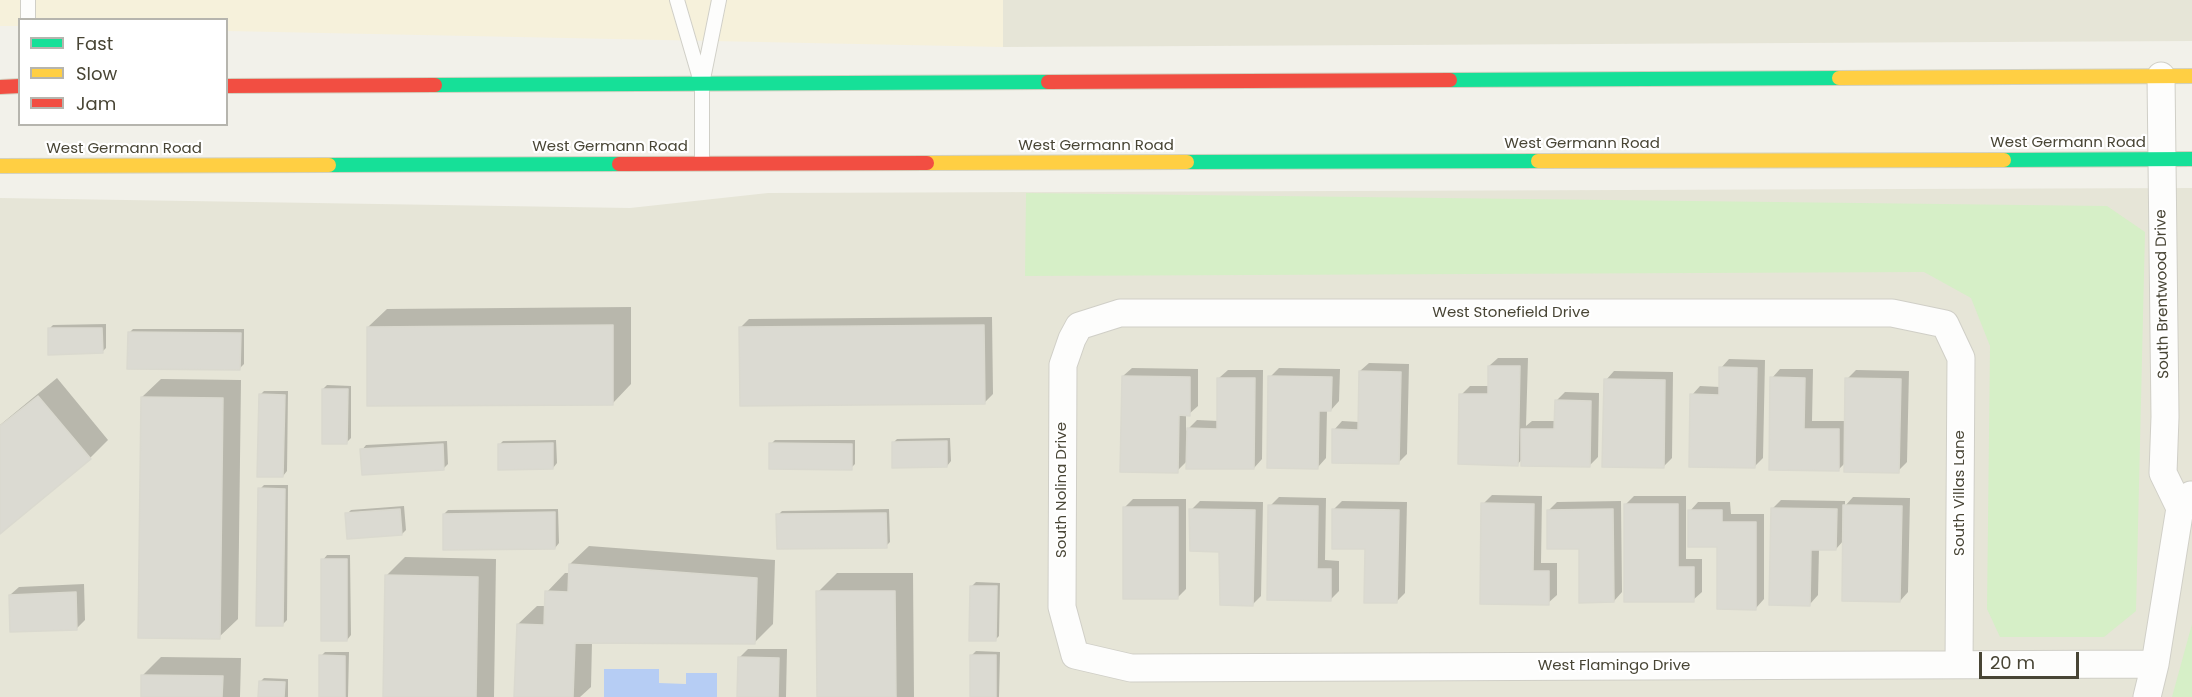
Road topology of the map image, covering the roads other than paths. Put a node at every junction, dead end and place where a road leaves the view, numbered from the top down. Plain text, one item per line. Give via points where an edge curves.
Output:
1 (28, 0) edge
2 (677, 0) edge
3 (719, 0) edge
4 (28, 18) edge
5 (2161, 76) junction
6 (2192, 76) edge
7 (702, 84) junction
8 (18, 86) edge
9 (228, 86) edge
10 (0, 87) edge
11 (2192, 159) edge
12 (2162, 160) junction
13 (702, 163) junction
14 (0, 166) edge
15 (1945, 324) joint
16 (1079, 326) joint
17 (2186, 501) edge
18 (1075, 655) joint
19 (2155, 664) junction
20 (1959, 665) junction
21 (2146, 697) edge

1 - 4 lane
2 - 7 lane
3 - 7 lane
5 - 6 main road
5 - 7 main road
5 - 12 street, South Brentwood Drive
7 - 9 main road
7 - 13 lane
8 - 10 main road
11 - 12 main road, West Germann Road
12 - 13 main road, West Germann Road
12 - 17 street, South Brentwood Drive via 2163,473
13 - 14 main road, West Germann Road
15 - 16 street, West Stonefield Drive via 1892,313 1120,313
15 - 20 street, South Villas Lane via 1961,358
16 - 18 street, South Nolina Drive via 1063,365 1062,608
17 - 19 street, South Brentwood Drive
18 - 20 street, West Flamingo Drive via 1131,668
19 - 20 street, West Flamingo Drive
19 - 21 street, South Brentwood Drive

